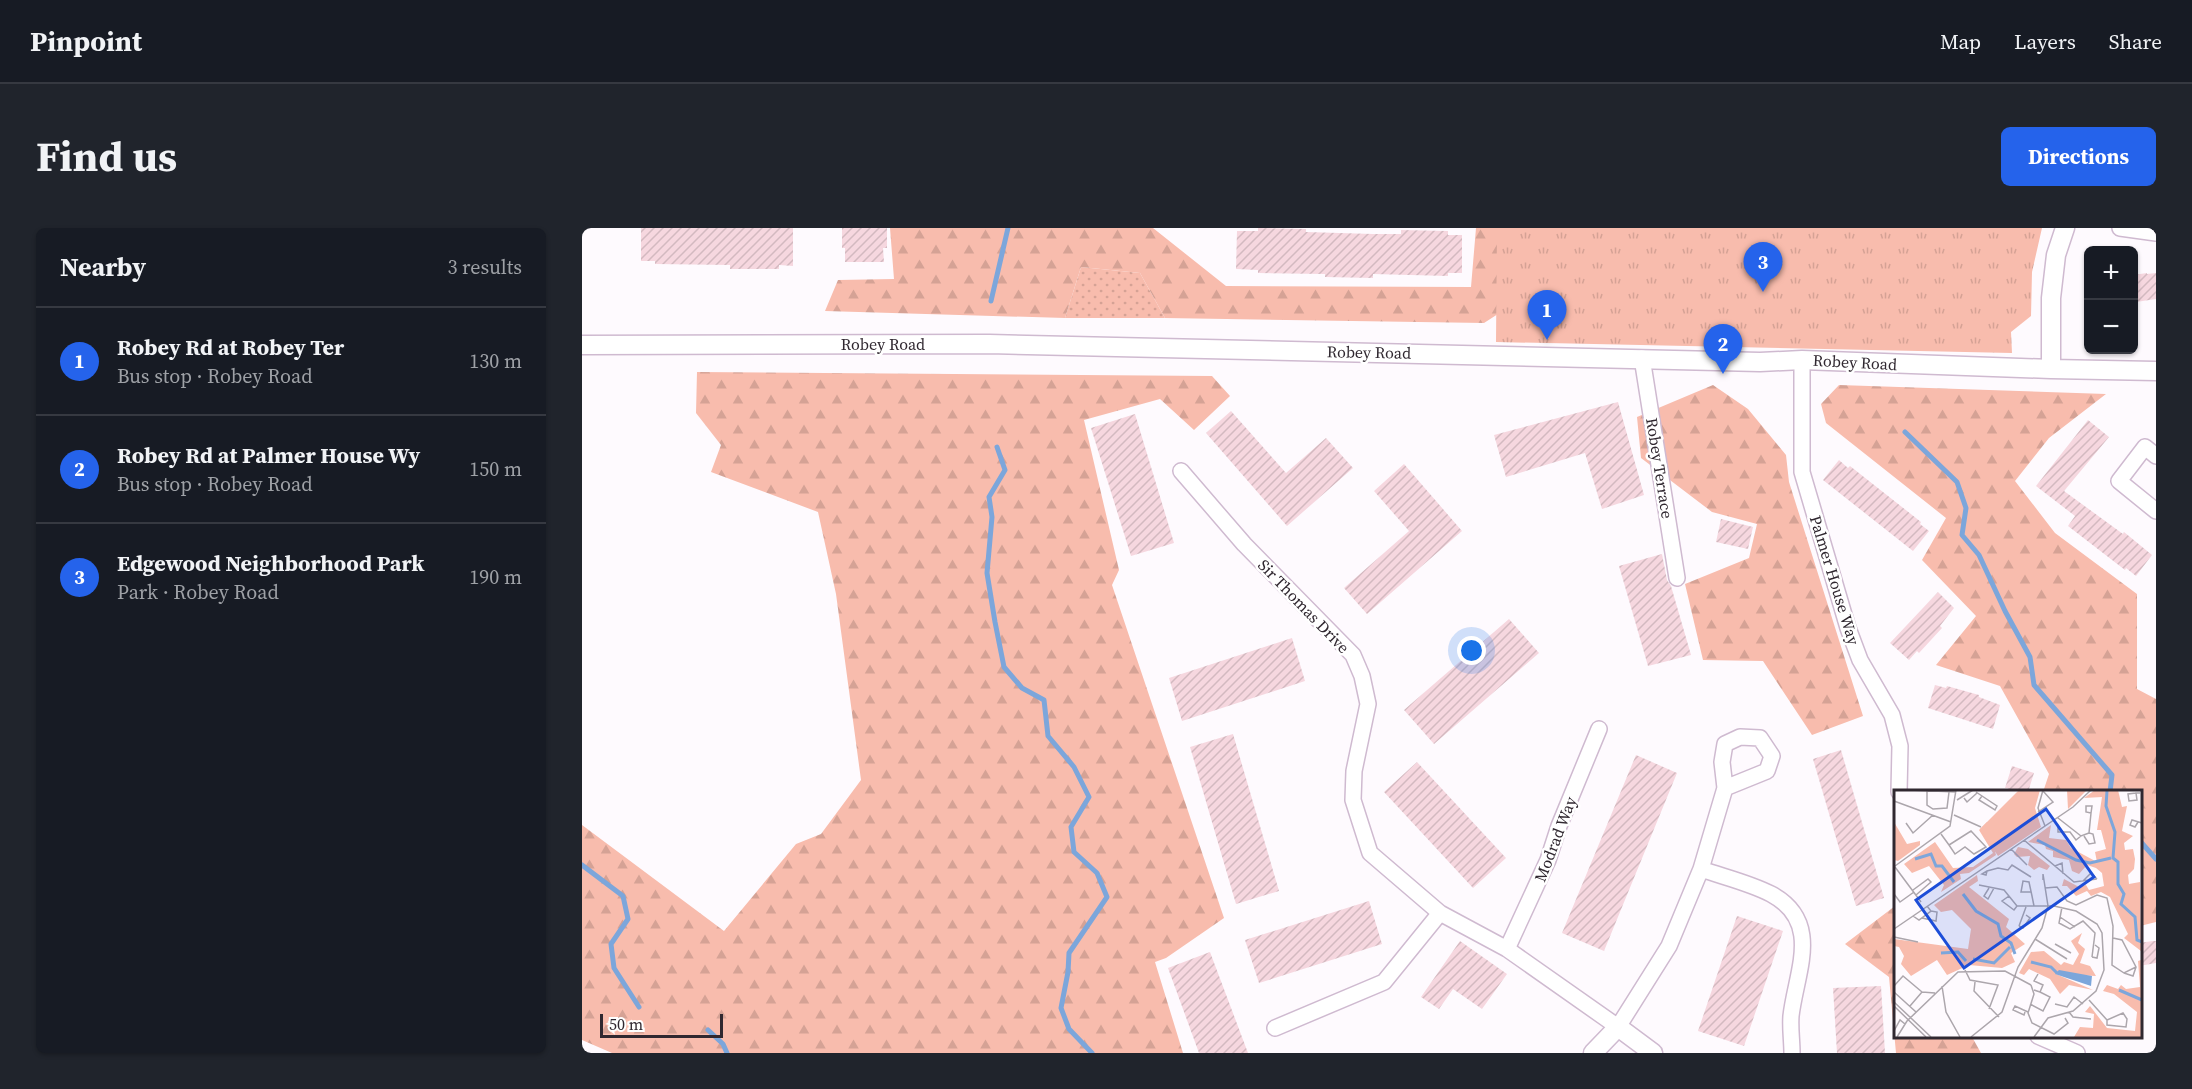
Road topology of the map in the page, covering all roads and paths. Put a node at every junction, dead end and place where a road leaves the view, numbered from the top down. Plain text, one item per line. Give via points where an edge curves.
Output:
1 (2066, 228) edge
2 (2120, 228) edge
3 (2156, 233) edge
4 (582, 345) edge
5 (1642, 358) junction
6 (1802, 360) junction
7 (2051, 369) junction
8 (2156, 370) edge
9 (2156, 456) edge
10 (1181, 471) dead end
11 (2154, 505) edge
12 (1677, 578) dead end
13 (1599, 729) dead end
14 (1725, 788) dead end
15 (1899, 790) edge
16 (1701, 869) junction
17 (1440, 913) junction
18 (1507, 949) junction
19 (1618, 1026) junction
20 (1275, 1028) dead end
21 (2043, 1038) edge
22 (1593, 1053) edge
23 (1653, 1053) edge
24 (1792, 1053) edge
25 (2077, 1053) edge

1 - 7 street via 2056,255 2052,288
2 - 3 street
4 - 5 street, Robey Road via 989,344
5 - 6 street, Robey Road
5 - 12 street, Robey Terrace
6 - 7 street, Robey Road
6 - 15 street, Palmer House Way via 1802,472 1848,628 1860,660 1892,715 1900,746
7 - 8 street, Robey Road
9 - 11 street via 2145,447 2120,481
10 - 17 street, Sir Thomas Drive via 1244,544 1353,655 1368,704 1354,771 1353,800 1370,853
13 - 18 street, Modrad Way via 1548,860
14 - 16 street
16 - 19 street via 1669,946
16 - 24 street via 1771,894 1790,907 1802,929 1803,963 1791,1016
17 - 18 street, Sir Thomas Drive
17 - 20 street via 1384,982
18 - 19 street, Sir Thomas Drive
19 - 22 street
19 - 23 street
21 - 25 street

